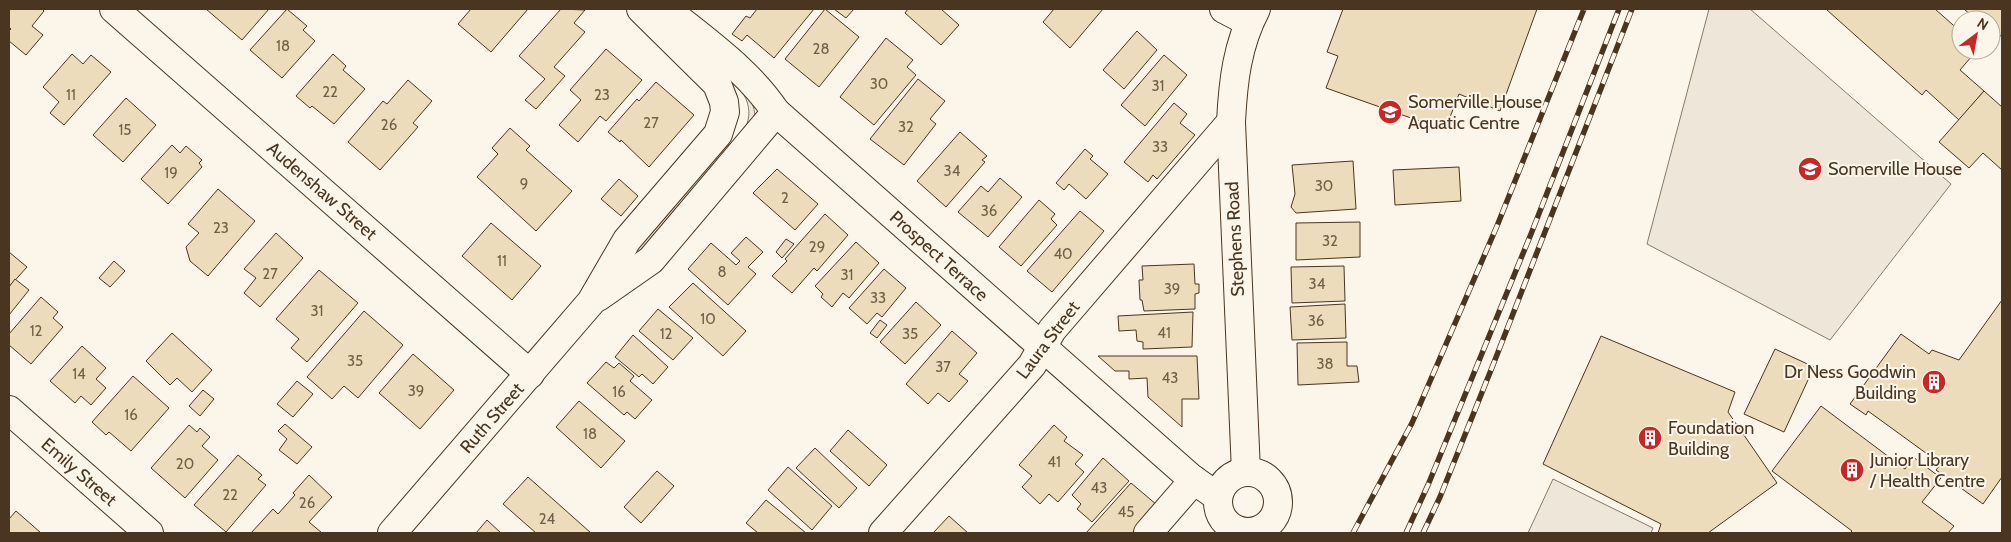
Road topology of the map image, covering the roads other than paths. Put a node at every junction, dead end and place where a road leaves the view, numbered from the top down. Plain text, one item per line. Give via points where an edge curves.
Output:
1 (114, 9) edge
2 (641, 9) edge
3 (666, 9) edge
4 (1224, 9) edge
5 (1252, 15) edge
6 (776, 112) junction
7 (1231, 122) junction
8 (591, 302) junction
9 (1042, 348) junction
10 (530, 374) junction
11 (9, 410) edge
12 (1246, 472) junction
13 (1194, 480) junction
14 (1218, 497) junction
15 (1250, 532) edge
16 (149, 533) edge
17 (392, 533) edge
18 (883, 533) edge
19 (1148, 533) edge

1 - 10 street, Audenshaw Street
2 - 8 street, Ruth Street via 716,84 725,112 718,134 627,240
3 - 6 street, Prospect Terrace via 751,79
4 - 5 street
5 - 7 street, Stephens Road via 1235,68
6 - 8 street, Ruth Street via 651,260
6 - 9 street, Prospect Terrace
7 - 9 street, Laura Street via 1052,330
7 - 12 street, Stephens Road
8 - 10 street, Ruth Street
9 - 13 street, Prospect Terrace
9 - 18 street, Laura Street via 1026,372
10 - 17 street, Ruth Street
11 - 16 street, Emily Street
12 - 14 street via 1228,480
12 - 15 street via 1265,478 1272,486 1278,504 1269,523
13 - 14 street, Prospect Terrace
13 - 19 street
14 - 15 street via 1218,507 1229,525

